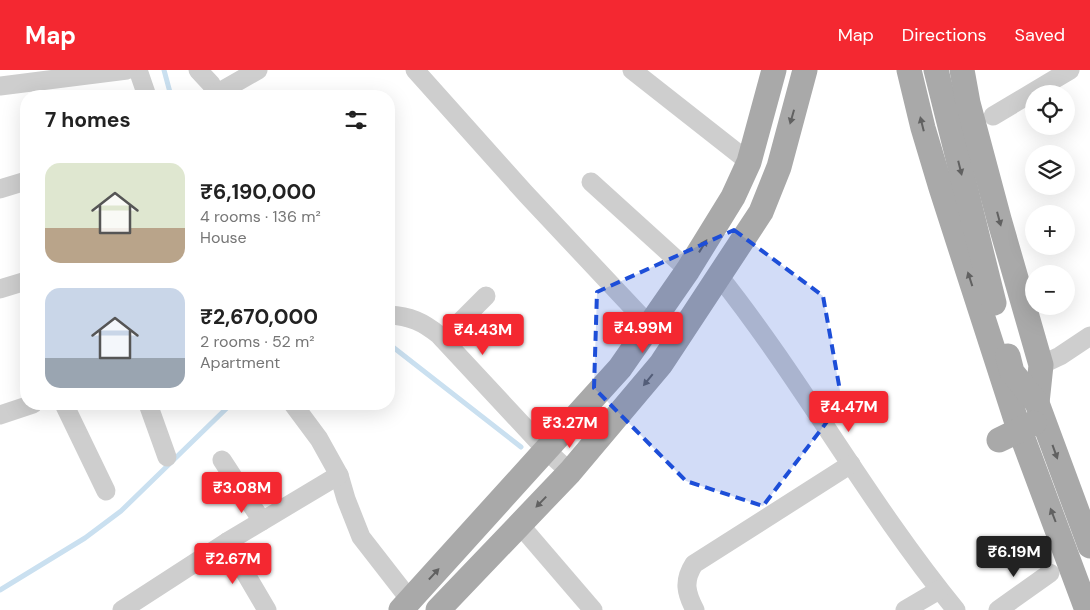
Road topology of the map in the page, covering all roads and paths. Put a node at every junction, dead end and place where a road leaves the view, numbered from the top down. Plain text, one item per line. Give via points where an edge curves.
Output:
1 (127, 70) edge
2 (138, 70) edge
3 (198, 70) edge
4 (258, 70) edge
5 (415, 70) edge
6 (632, 70) edge
7 (774, 70) edge
8 (805, 70) edge
9 (909, 70) edge
10 (936, 70) edge
11 (962, 70) edge
12 (1070, 70) edge
13 (0, 86) edge
14 (145, 90) edge
15 (214, 90) edge
16 (225, 90) edge
17 (993, 116) dead end
18 (750, 162) junction
19 (591, 182) dead end
20 (20, 184) edge
21 (0, 189) edge
22 (688, 270) junction
23 (719, 276) junction
24 (20, 283) edge
25 (0, 289) edge
26 (486, 296) dead end
27 (395, 315) edge
28 (649, 325) junction
29 (1090, 336) edge
30 (443, 339) junction
31 (1041, 365) junction
32 (20, 408) edge
33 (67, 410) edge
34 (150, 410) edge
35 (297, 410) edge
36 (1040, 411) junction
37 (0, 415) edge
38 (1009, 435) junction
39 (547, 451) junction
40 (167, 457) dead end
41 (222, 460) dead end
42 (851, 464) junction
43 (570, 472) junction
44 (339, 475) junction
45 (106, 492) dead end
46 (262, 521) junction
47 (520, 525) junction
48 (228, 542) junction
49 (1090, 546) edge
50 (1050, 573) dead end
51 (939, 590) junction
52 (405, 605) edge
53 (122, 610) edge
54 (267, 610) edge
55 (438, 610) edge
56 (593, 610) edge
57 (695, 610) edge
58 (906, 610) edge
59 (956, 610) edge
60 (998, 610) edge
61 (1087, 610) edge

1 - 13 street
2 - 14 street
3 - 15 street
4 - 16 street
5 - 28 street
6 - 18 street
7 - 18 main road
8 -> 23 main road via 761,212
38 -> 9 main road
10 -> 36 main road via 1012,372
11 -> 31 main road via 968,104
12 - 17 street
22 -> 18 main road via 733,197
19 - 22 street
20 - 21 street
22 - 28 main road
23 - 42 street
23 -> 43 main road via 660,364
24 - 25 street
26 - 30 street
27 - 30 street via 423,322
28 - 39 main road via 620,368
29 - 31 street
30 - 39 street
31 - 36 main road
32 - 37 street
33 - 45 street
34 - 40 street
35 - 44 street via 319,439
36 - 38 main road
36 -> 49 main road
61 -> 38 main road
39 - 43 street
52 -> 39 main road
41 - 46 street
42 - 51 street
42 - 57 street via 694,564 685,585
43 -> 47 main road
44 - 46 street
44 - 52 street via 361,537
46 - 48 street
47 - 55 main road
47 - 56 street
48 - 53 street
48 - 54 street
50 - 60 street
51 - 58 street
51 - 59 street

